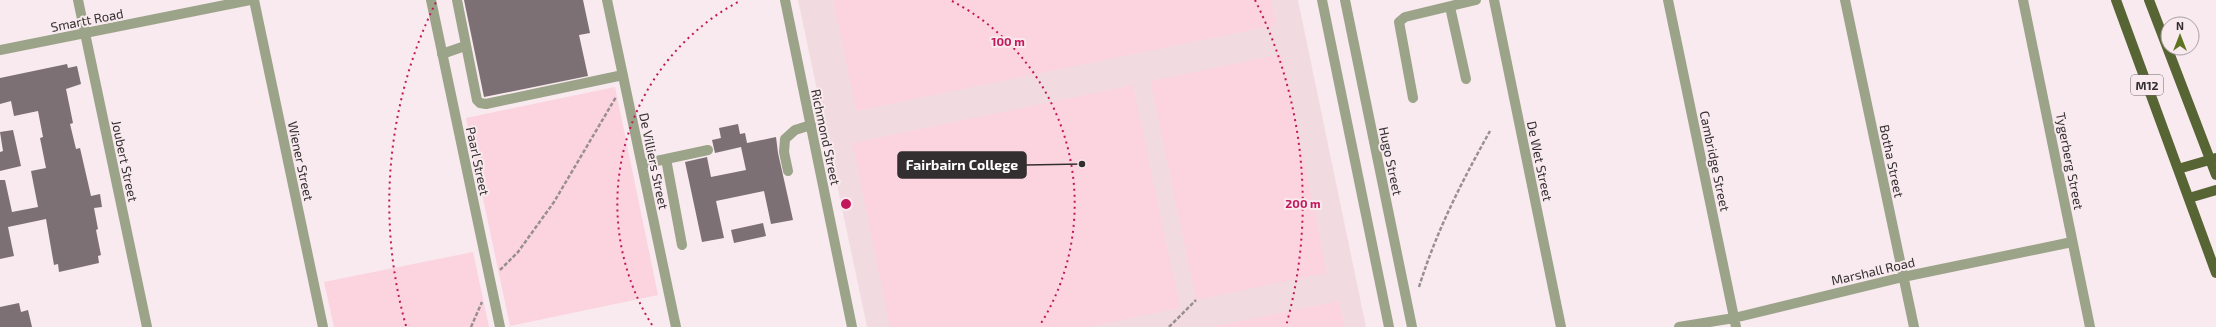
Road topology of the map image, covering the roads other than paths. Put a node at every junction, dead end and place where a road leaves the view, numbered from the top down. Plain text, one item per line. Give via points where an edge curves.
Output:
1 (78, 0) edge
2 (250, 0) edge
3 (254, 0) edge
4 (431, 0) edge
5 (457, 0) edge
6 (608, 0) edge
7 (785, 0) edge
8 (1322, 0) edge
9 (1345, 0) edge
10 (1476, 0) edge
11 (1494, 0) edge
12 (1668, 0) edge
13 (1845, 0) edge
14 (2023, 0) edge
15 (2116, 0) edge
16 (2148, 0) edge
17 (1450, 7) junction
18 (85, 33) junction
19 (465, 46) junction
20 (0, 50) edge
21 (442, 54) junction
22 (623, 75) junction
23 (1466, 79) dead end
24 (1413, 98) dead end
25 (811, 125) junction
26 (708, 150) dead end
27 (666, 159) junction
28 (2213, 159) edge
29 (642, 164) junction
30 (2178, 169) junction
31 (788, 171) dead end
32 (2216, 175) edge
33 (2216, 190) edge
34 (2189, 198) junction
35 (2072, 242) junction
36 (682, 245) dead end
37 (2216, 273) edge
38 (1903, 277) junction
39 (1735, 322) edge
40 (147, 327) edge
41 (323, 327) edge
42 (500, 327) edge
43 (676, 327) edge
44 (852, 327) edge
45 (1389, 327) edge
46 (1412, 327) edge
47 (1561, 327) edge
48 (1679, 327) edge
49 (1914, 327) edge
50 (2090, 327) edge

1 - 18 street, Joubert Street
2 - 18 street, Smartt Road
3 - 41 street, Wiener Street
4 - 21 street, Paarl Street
5 - 19 street
6 - 22 street, De Villiers Street
7 - 25 street, Richmond Street
8 - 45 street
9 - 46 street, Hugo Street
10 - 17 street
11 - 47 street, De Wet Street
12 - 39 street, Cambridge Street
13 - 38 street, Botha Street
14 - 35 street, Tygerberg Street
15 - 30 main road, M12
16 - 28 main road, M12
17 - 23 street
17 - 24 street via 1405,17 1399,22
18 - 20 street, Smartt Road
18 - 40 street, Joubert Street
19 - 21 street
19 - 22 street via 477,100 483,104
21 - 42 street, Paarl Street
22 - 29 street, De Villiers Street
25 - 31 street via 795,130 785,139 784,152
25 - 44 street, Richmond Street
26 - 27 street
27 - 29 street
27 - 36 street
28 - 30 main road
28 - 32 main road, M12
29 - 43 street, De Villiers Street
30 - 34 main road, M12
33 - 34 main road
34 - 37 main road, M12
35 - 38 street, Marshall Road
35 - 50 street, Tygerberg Street
38 - 39 street, Marshall Road
38 - 49 street, Botha Street
39 - 48 street, Marshall Road

